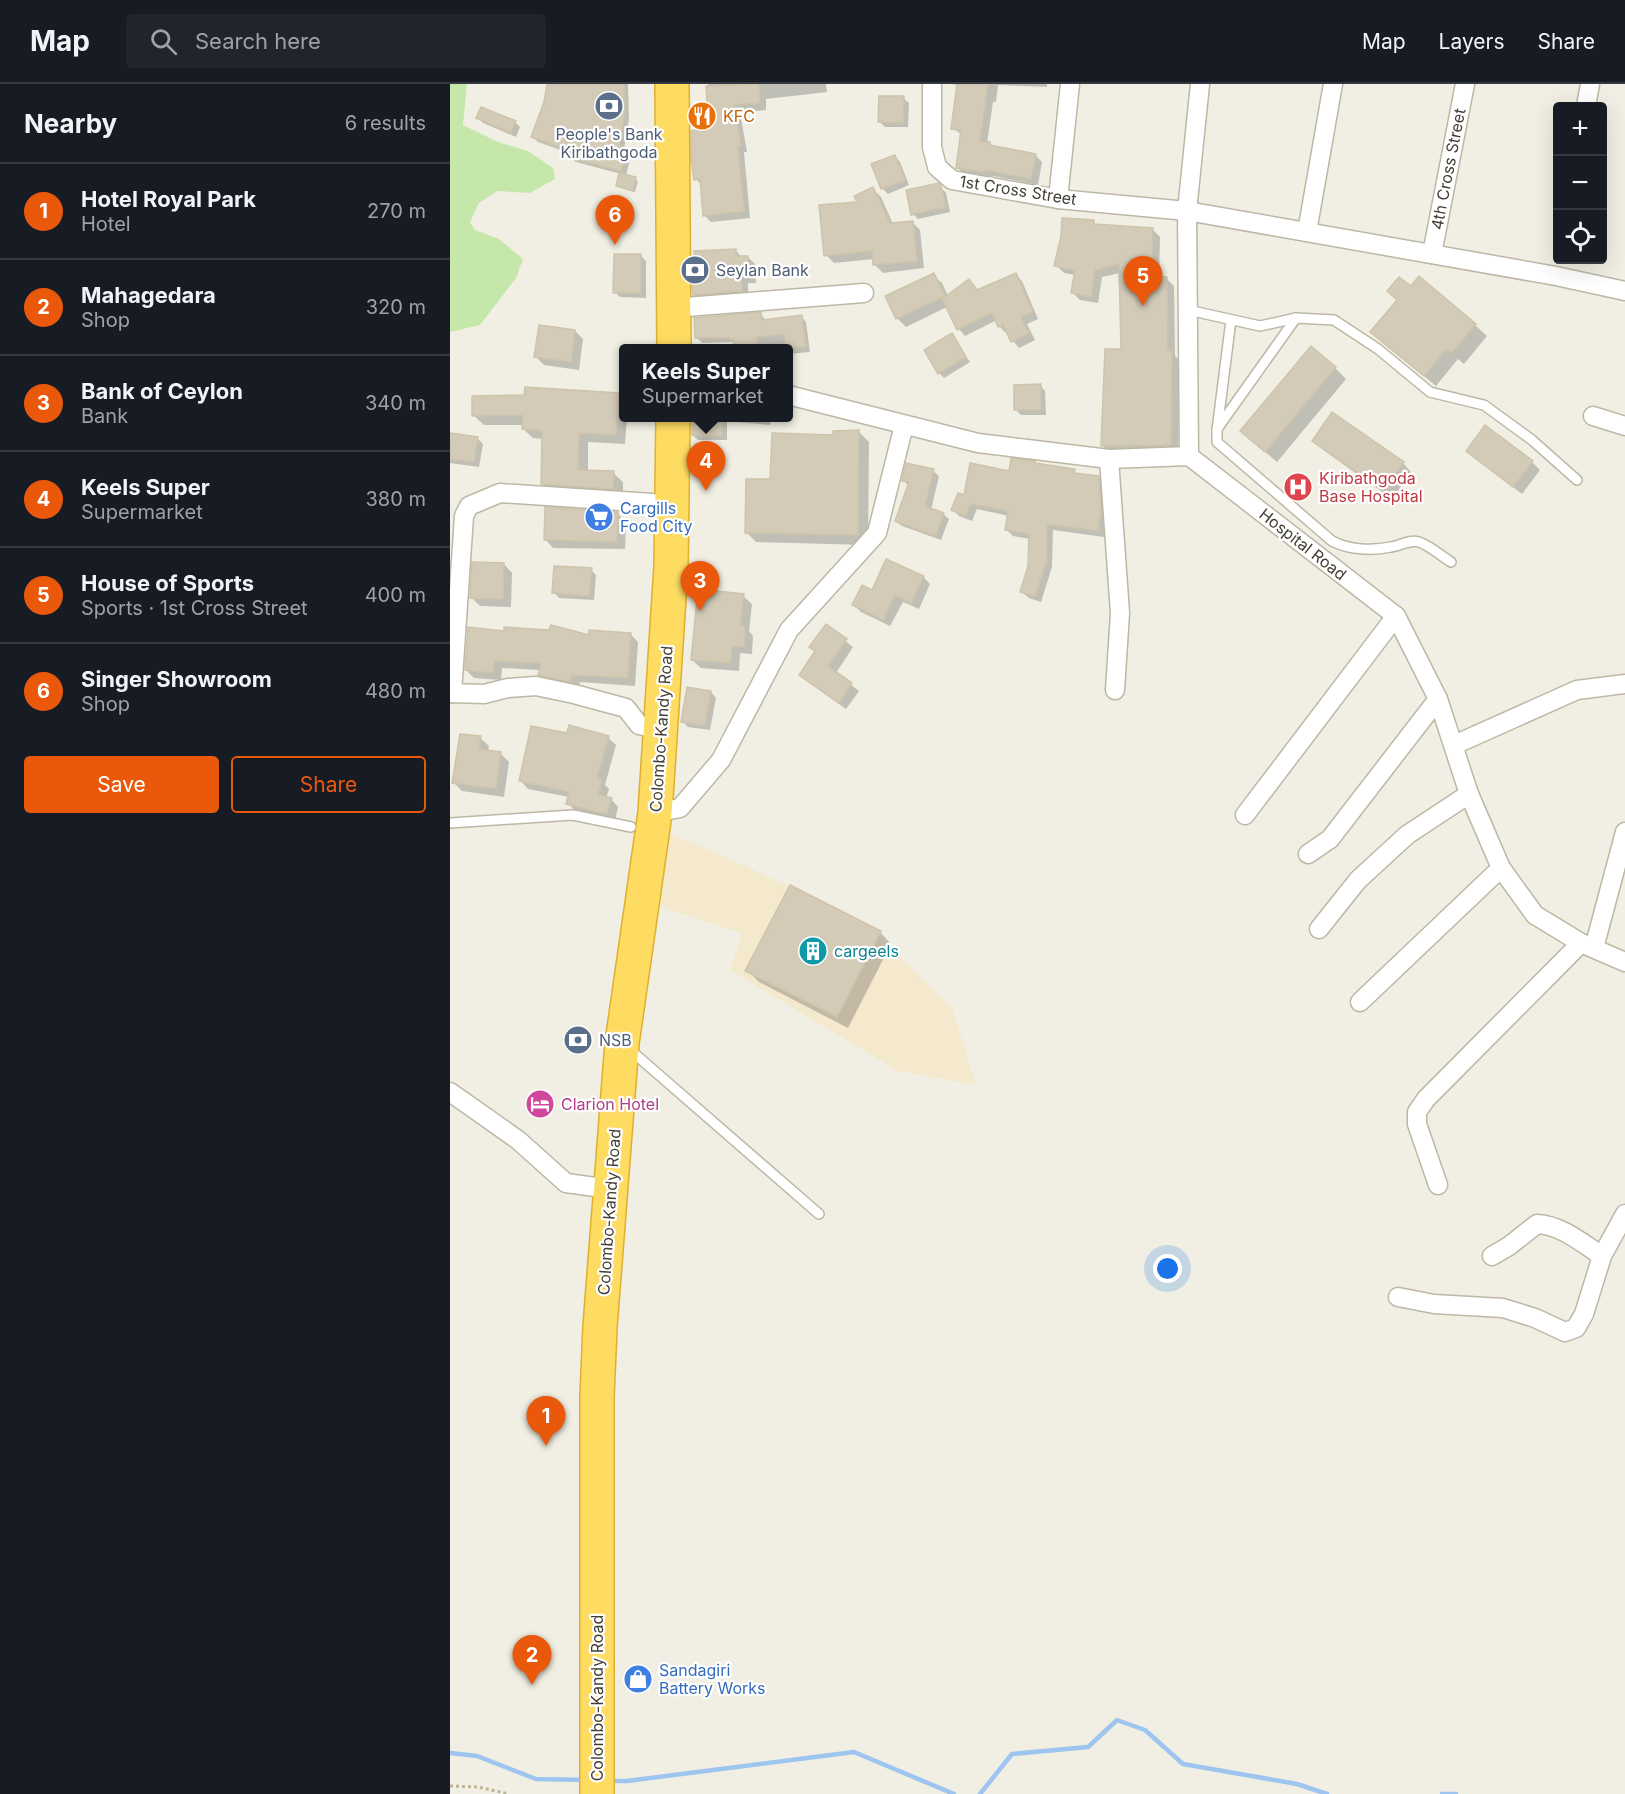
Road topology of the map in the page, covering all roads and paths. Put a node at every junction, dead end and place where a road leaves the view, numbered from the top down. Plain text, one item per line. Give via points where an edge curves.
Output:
1 (652, 84) edge
2 (672, 84) edge
3 (932, 84) edge
4 (1070, 84) edge
5 (1200, 84) edge
6 (1333, 84) edge
7 (1465, 84) edge
8 (1590, 84) edge
9 (1587, 102) edge
10 (1058, 199) junction
11 (1187, 211) junction
12 (1307, 232) junction
13 (1432, 254) junction
14 (1557, 268) edge
15 (1625, 291) edge
16 (864, 293) dead end
17 (673, 308) junction
18 (1188, 310) junction
19 (1296, 318) junction
20 (1231, 320) junction
21 (655, 344) edge
22 (674, 344) edge
23 (793, 396) edge
24 (1593, 416) dead end
25 (654, 422) edge
26 (673, 422) edge
27 (904, 425) junction
28 (1625, 426) edge
29 (1216, 430) junction
30 (1189, 456) junction
31 (1109, 459) junction
32 (1577, 480) dead end
33 (653, 503) junction
34 (1451, 562) dead end
35 (1396, 616) junction
36 (1625, 684) edge
37 (1115, 690) dead end
38 (451, 693) edge
39 (1438, 699) junction
40 (650, 728) junction
41 (1454, 745) junction
42 (1469, 794) junction
43 (1245, 815) dead end
44 (643, 820) junction
45 (450, 823) edge
46 (1625, 832) edge
47 (1308, 854) dead end
48 (1501, 868) junction
49 (1320, 929) dead end
50 (1587, 946) junction
51 (1625, 962) edge
52 (1360, 1002) dead end
53 (622, 1043) junction
54 (450, 1092) edge
55 (1438, 1185) dead end
56 (600, 1188) junction
57 (819, 1214) dead end
58 (1625, 1214) edge
59 (1491, 1256) dead end
60 (1602, 1256) junction
61 (1398, 1297) dead end
62 (586, 1713) junction
63 (450, 1786) edge
64 (509, 1794) edge
65 (576, 1794) edge
66 (597, 1794) edge

1 - 21 highway
2 - 17 highway
3 - 10 street, 1st Cross Street via 932,147 937,167 952,180
4 - 10 street
5 - 11 street
6 - 12 street
7 - 13 street, 4th Cross Street
8 - 9 street
10 - 11 street, 1st Cross Street
11 - 12 street, 1st Cross Street
11 - 18 street
12 - 13 street, 1st Cross Street
13 - 14 street, 1st Cross Street
14 - 15 street, 1st Cross Street
16 - 17 street
17 - 22 highway
18 - 20 lane
18 - 30 street
19 - 20 lane via 1260,326
19 - 29 lane
19 - 32 lane via 1334,320 1378,349 1430,392 1484,405
20 - 29 lane
23 - 27 street
24 - 28 street
25 - 33 highway, Colombo-Kandy Road
26 - 40 highway, Colombo-Kandy Road via 671,567
27 - 31 street via 978,443
27 - 44 street via 877,533 789,630 722,760 680,808
29 - 34 lane via 1217,442 1224,450 1332,541 1344,547 1371,549 1418,542
30 - 31 street
30 - 35 street, Hospital Road
31 - 37 street via 1120,614
33 - 38 street via 500,493 469,506 464,516
33 - 40 highway, Colombo-Kandy Road
35 - 39 street, Hospital Road
35 - 43 street
36 - 41 street via 1576,690
38 - 40 street via 536,686 626,708
39 - 41 street, Hospital Road
39 - 47 street via 1330,839
40 - 44 highway, Colombo-Kandy Road
41 - 42 street, Hospital Road
42 - 48 street, Hospital Road
42 - 49 street via 1407,835 1358,880
44 - 45 lane via 573,815
44 - 53 highway, Colombo-Kandy Road
44 - 56 highway, Colombo-Kandy Road via 604,1030
46 - 50 street
48 - 50 street, Hospital Road via 1535,915
48 - 52 street
50 - 51 street, Hospital Road
50 - 55 street via 1426,1099 1417,1112 1417,1124
53 - 56 highway, Colombo-Kandy Road
53 - 57 lane
54 - 56 street via 518,1140 566,1183
56 - 62 highway, Colombo-Kandy Road
58 - 60 street
59 - 60 street via 1536,1224 1548,1224
60 - 61 street via 1584,1314 1576,1328 1565,1332 1503,1308 1434,1304
62 - 65 highway, Colombo-Kandy Road
62 - 66 highway, Colombo-Kandy Road
63 - 64 path

